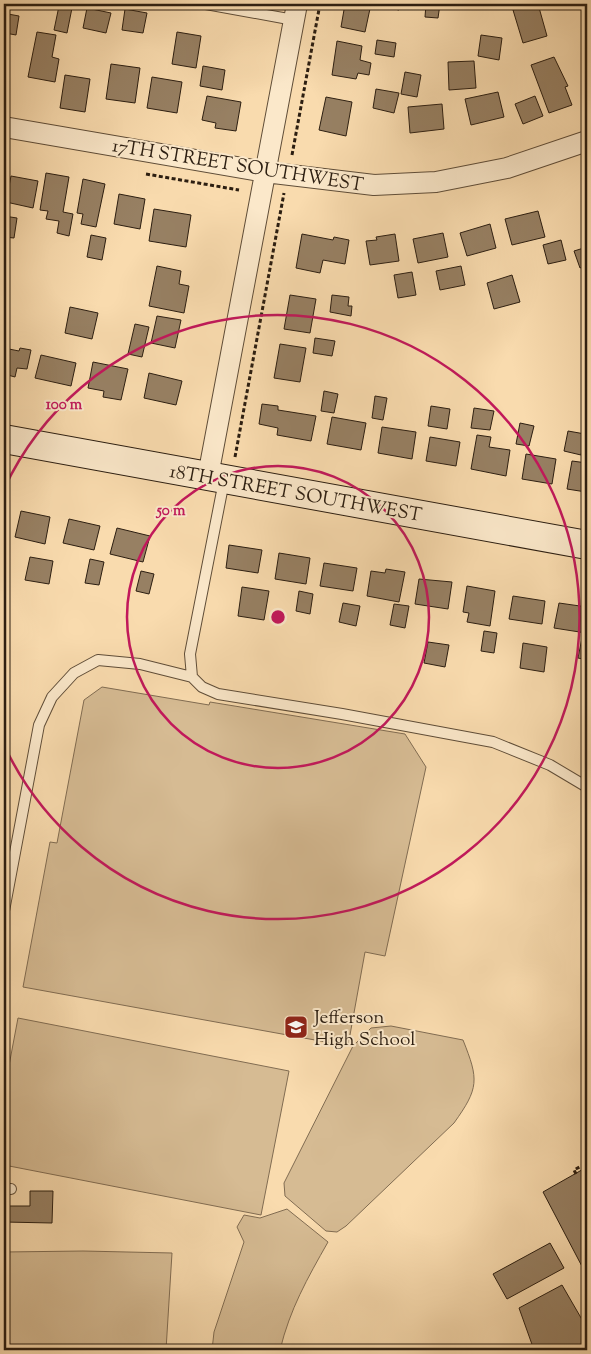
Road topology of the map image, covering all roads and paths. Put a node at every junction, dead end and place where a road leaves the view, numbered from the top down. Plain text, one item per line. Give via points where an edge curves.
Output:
1 (206, 4) edge
2 (320, 4) edge
3 (296, 12) edge
4 (4, 127) edge
5 (587, 141) edge
6 (290, 163) dead end
7 (265, 172) junction
8 (284, 192) dead end
9 (4, 439) edge
10 (216, 478) junction
11 (587, 545) edge
12 (192, 677) junction
13 (587, 787) edge
14 (4, 912) edge
15 (587, 1163) edge
16 (576, 1174) dead end

1 - 3 lane
2 - 6 path
3 - 7 street
4 - 7 street, 17TH STREET SOUTHWEST
5 - 7 street, 17TH STREET SOUTHWEST via 507,168 436,182 374,185
7 - 10 street
8 - 10 path via 233,470
9 - 10 street, 18TH STREET SOUTHWEST
10 - 11 street, 18TH STREET SOUTHWEST
10 - 12 lane via 190,654
12 - 13 lane via 202,687 218,694 493,742 550,765
12 - 14 lane via 140,664 98,660 74,674 52,697 39,725
15 - 16 path via 574,1170

